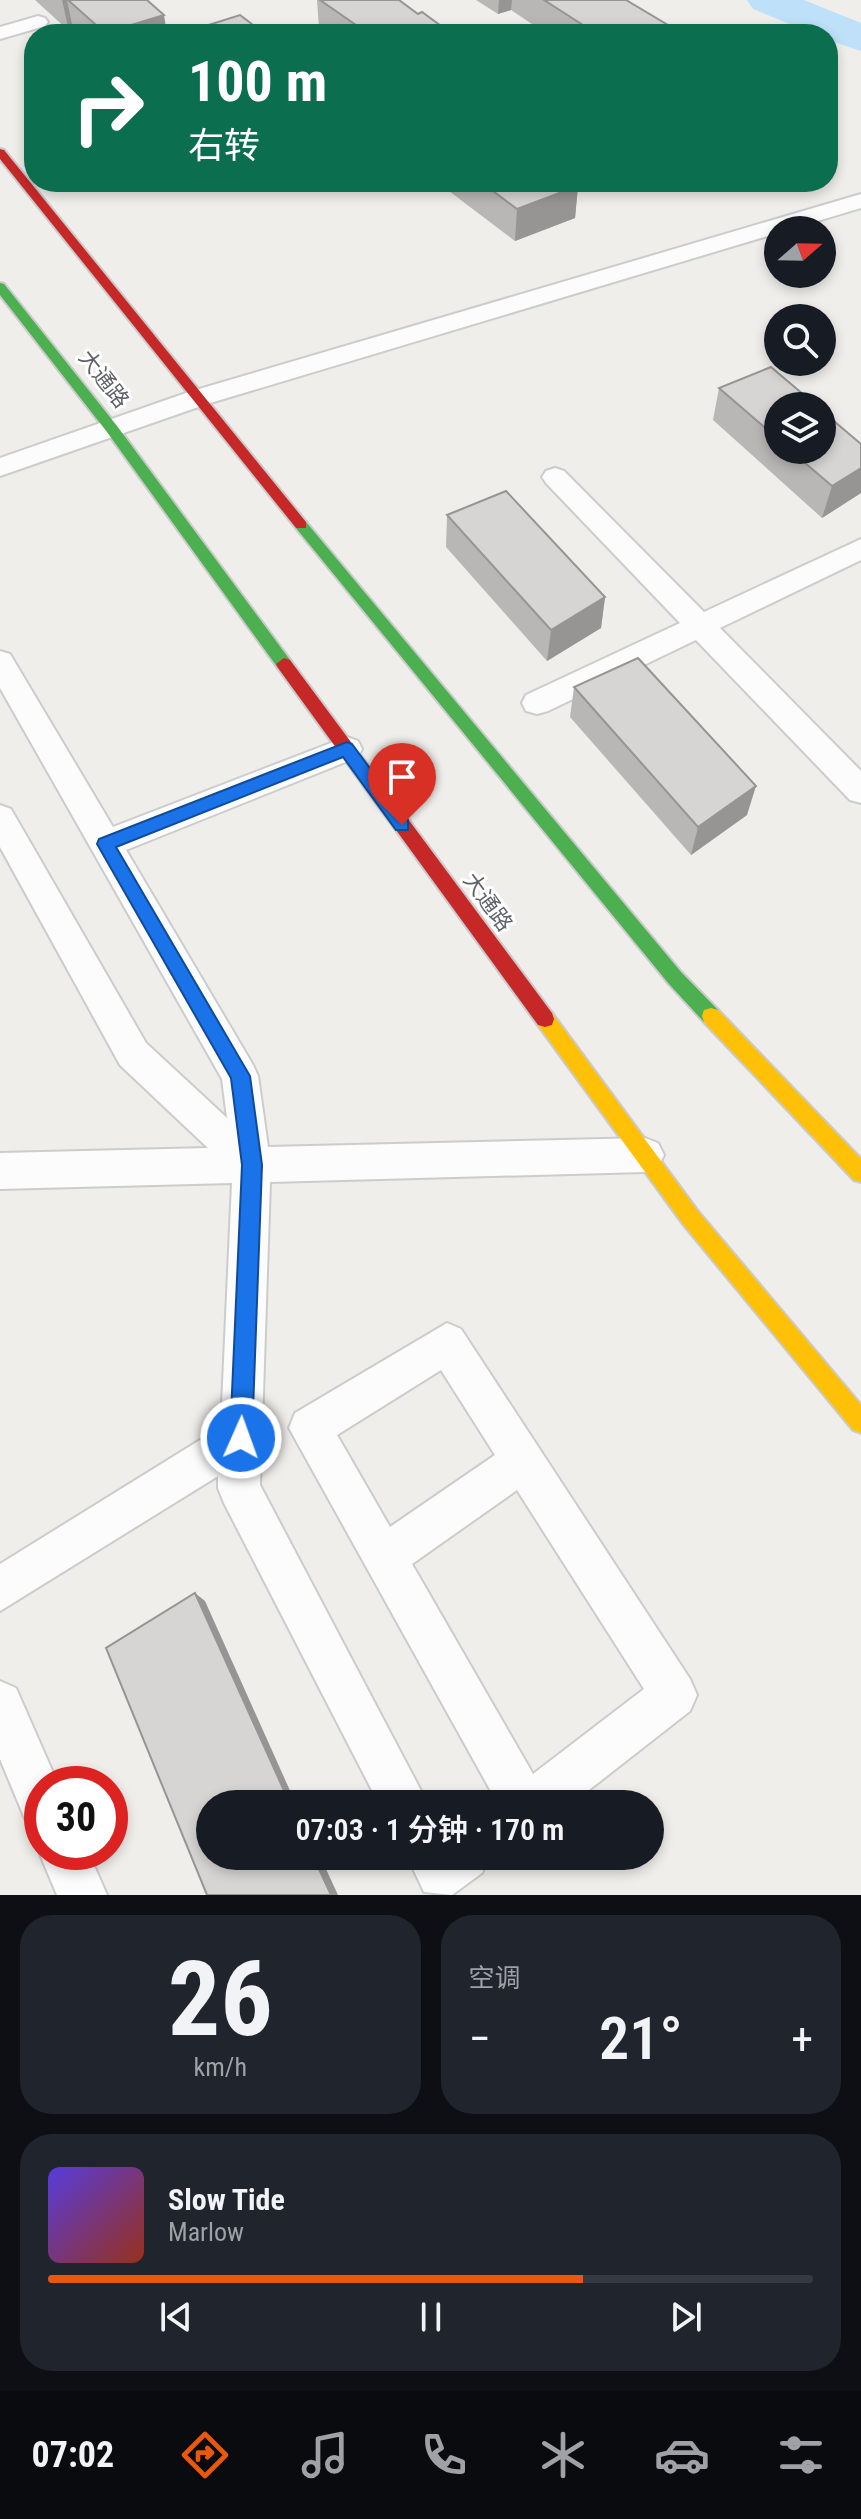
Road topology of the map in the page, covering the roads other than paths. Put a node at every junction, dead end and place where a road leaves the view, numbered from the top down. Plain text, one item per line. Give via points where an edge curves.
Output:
1 (38, 22) dead end
2 (31, 24) edge
3 (24, 26) edge
4 (0, 33) edge
5 (0, 152) edge
6 (24, 182) edge
7 (32, 192) edge
8 (861, 201) edge
9 (0, 287) edge
10 (198, 398) junction
11 (112, 429) junction
12 (0, 467) edge
13 (555, 477) dead end
14 (861, 549) edge
15 (698, 624) junction
16 (0, 662) edge
17 (537, 703) dead end
18 (347, 749) junction
19 (861, 791) edge
20 (0, 818) edge
21 (105, 844) junction
22 (645, 1155) junction
23 (252, 1165) junction
24 (0, 1171) edge
25 (861, 1173) edge
26 (861, 1422) edge
27 (241, 1438) junction
28 (523, 1461) junction
29 (383, 1558) junction
30 (0, 1589) edge
31 (0, 1704) edge
32 (27, 1766) edge
33 (397, 1790) edge
34 (516, 1790) edge
35 (550, 1790) edge
36 (71, 1870) edge
37 (82, 1895) edge

1 - 2 street
3 - 4 street
5 - 6 street
7 - 10 street
8 - 10 street
9 - 11 street, 大通路
10 - 11 street
10 - 25 street via 675,978
11 - 12 street
11 - 18 street, 大通路
13 - 15 street
14 - 15 street
15 - 17 street
15 - 19 street
16 - 21 street
18 - 21 street
18 - 22 street, 大通路
20 - 23 street via 133,1054
21 - 23 street via 240,1076
22 - 23 street
22 - 26 street, 大通路 via 690,1217
23 - 24 street
23 - 27 street
27 - 30 street
27 - 33 street via 239,1488
28 - 29 street
28 - 29 street via 447,1343 310,1428
28 - 35 street via 674,1695
29 - 34 street
31 - 32 street
36 - 37 street

